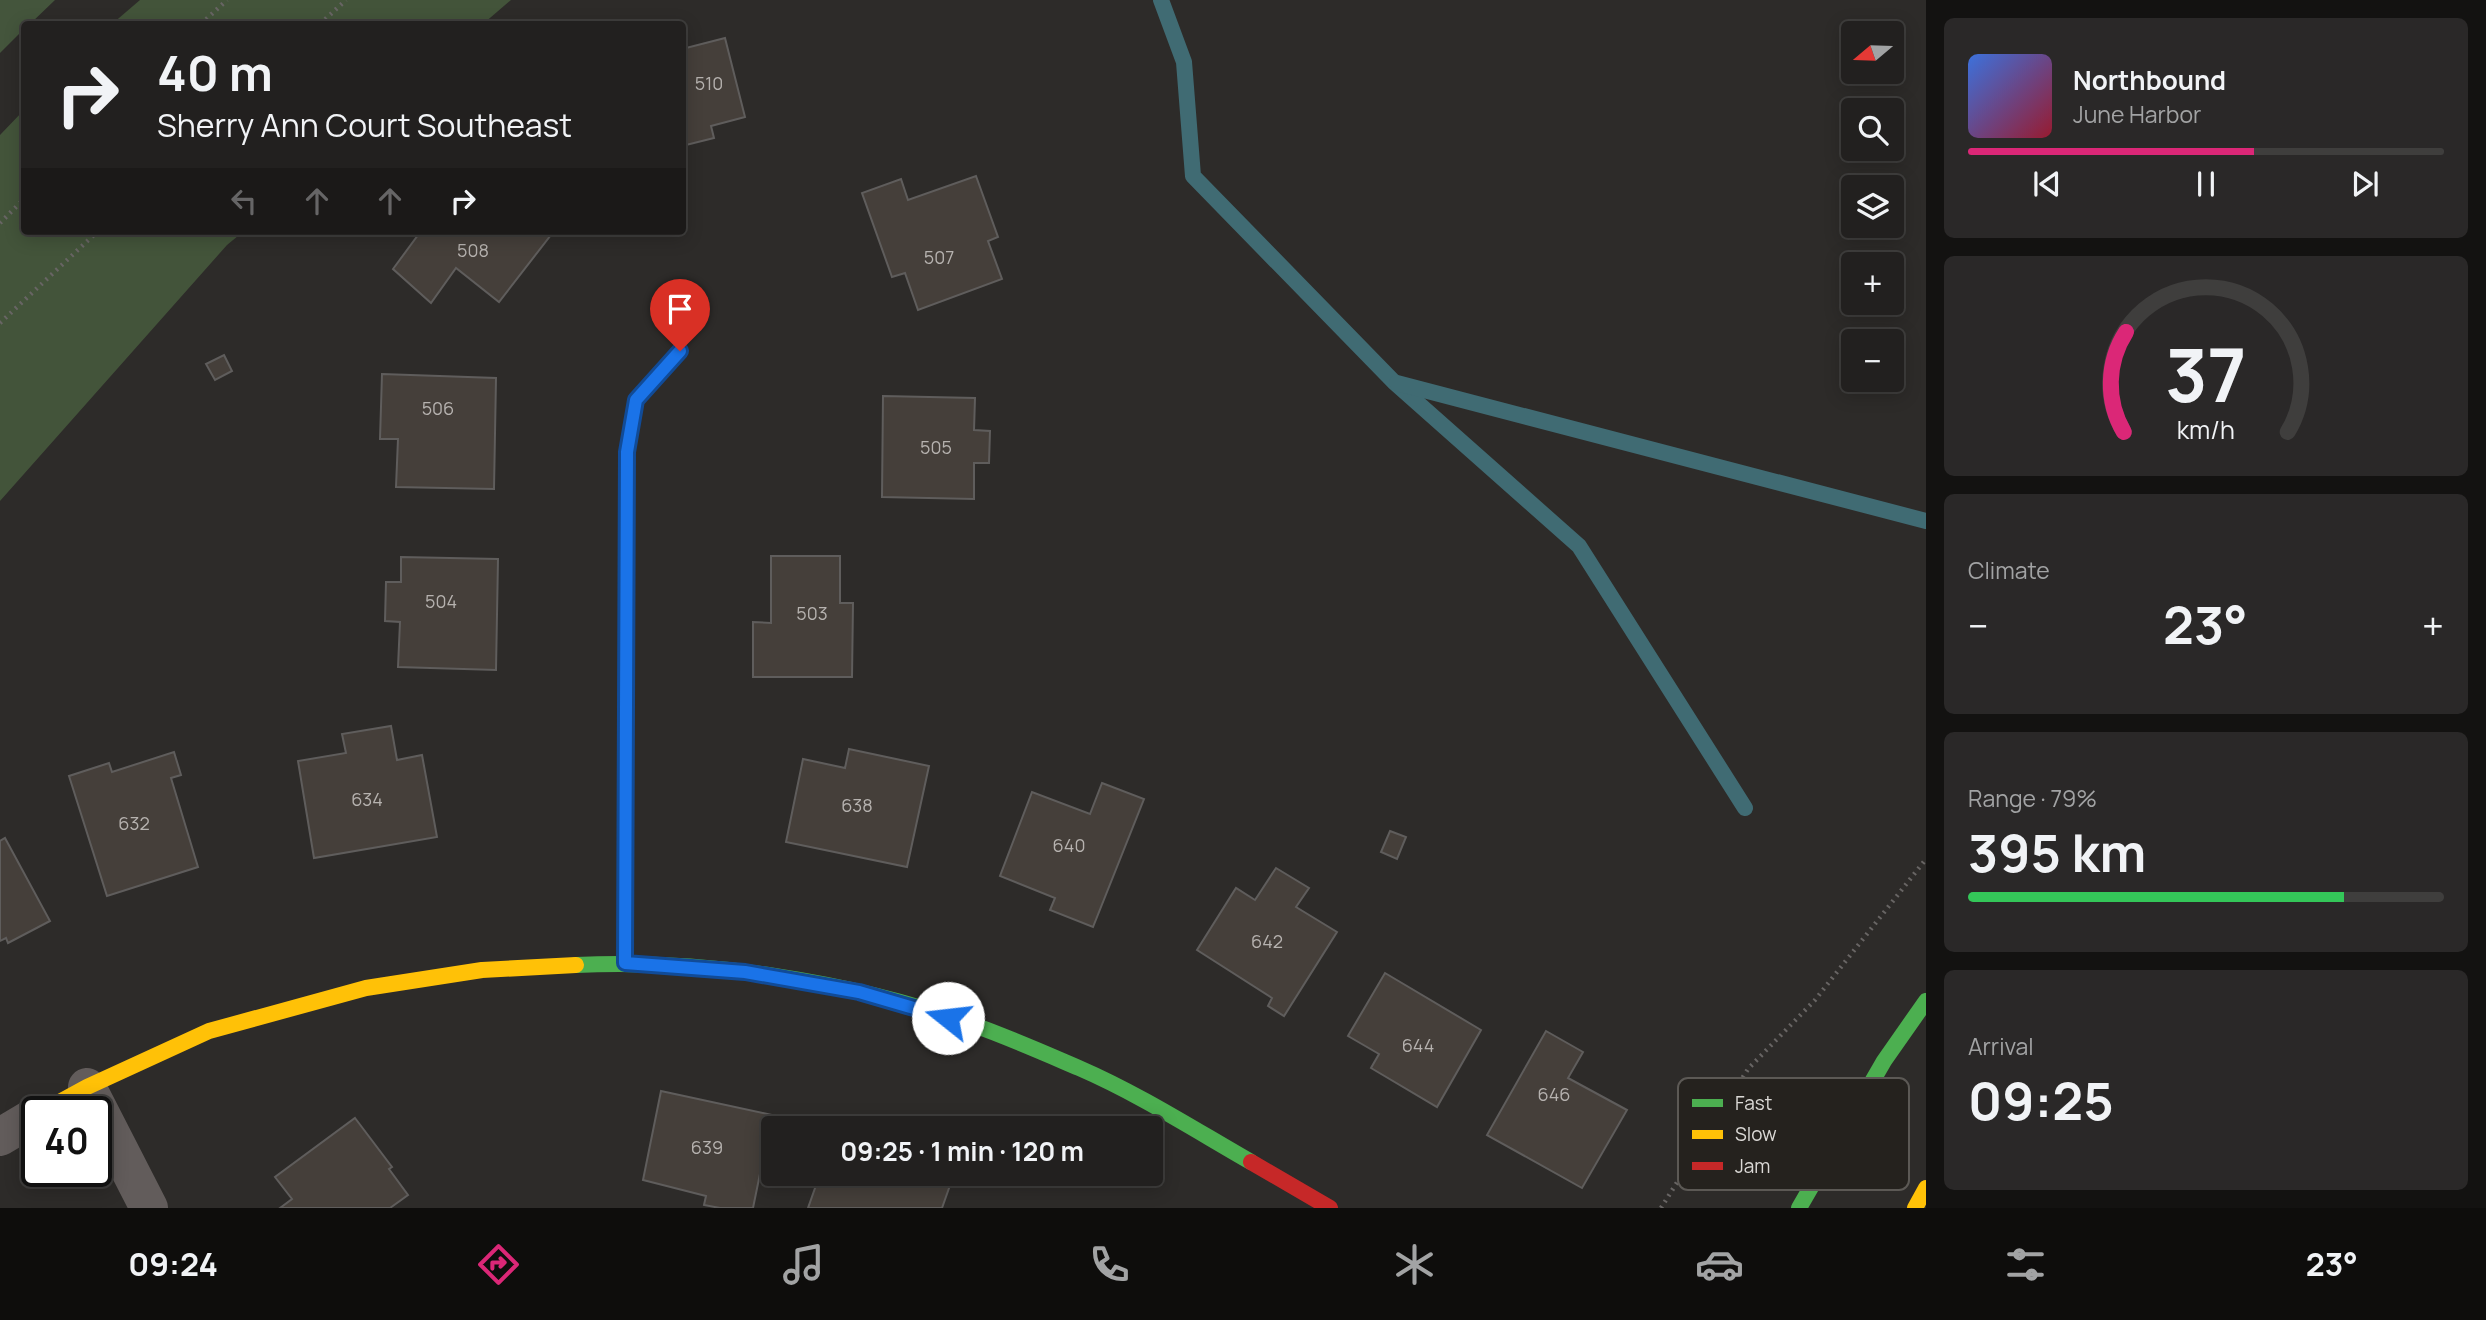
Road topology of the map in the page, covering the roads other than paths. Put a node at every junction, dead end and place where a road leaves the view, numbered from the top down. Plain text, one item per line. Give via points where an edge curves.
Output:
1 (680, 351) dead end
2 (625, 963) junction
3 (1926, 1001) edge
4 (1874, 1078) edge
5 (87, 1087) junction
6 (70, 1096) edge
7 (21, 1125) edge
8 (0, 1137) edge
9 (1926, 1188) edge
10 (1809, 1190) edge
11 (149, 1208) edge
12 (1330, 1208) edge
13 (1798, 1208) edge
14 (1914, 1208) edge

1 - 2 street via 636,400 627,452
2 - 5 street via 482,970 366,988 209,1031
2 - 12 street via 745,972 808,983 859,992 971,1024 1082,1069
3 - 4 street
5 - 6 street
5 - 11 street
7 - 8 street
9 - 14 street
10 - 13 street

